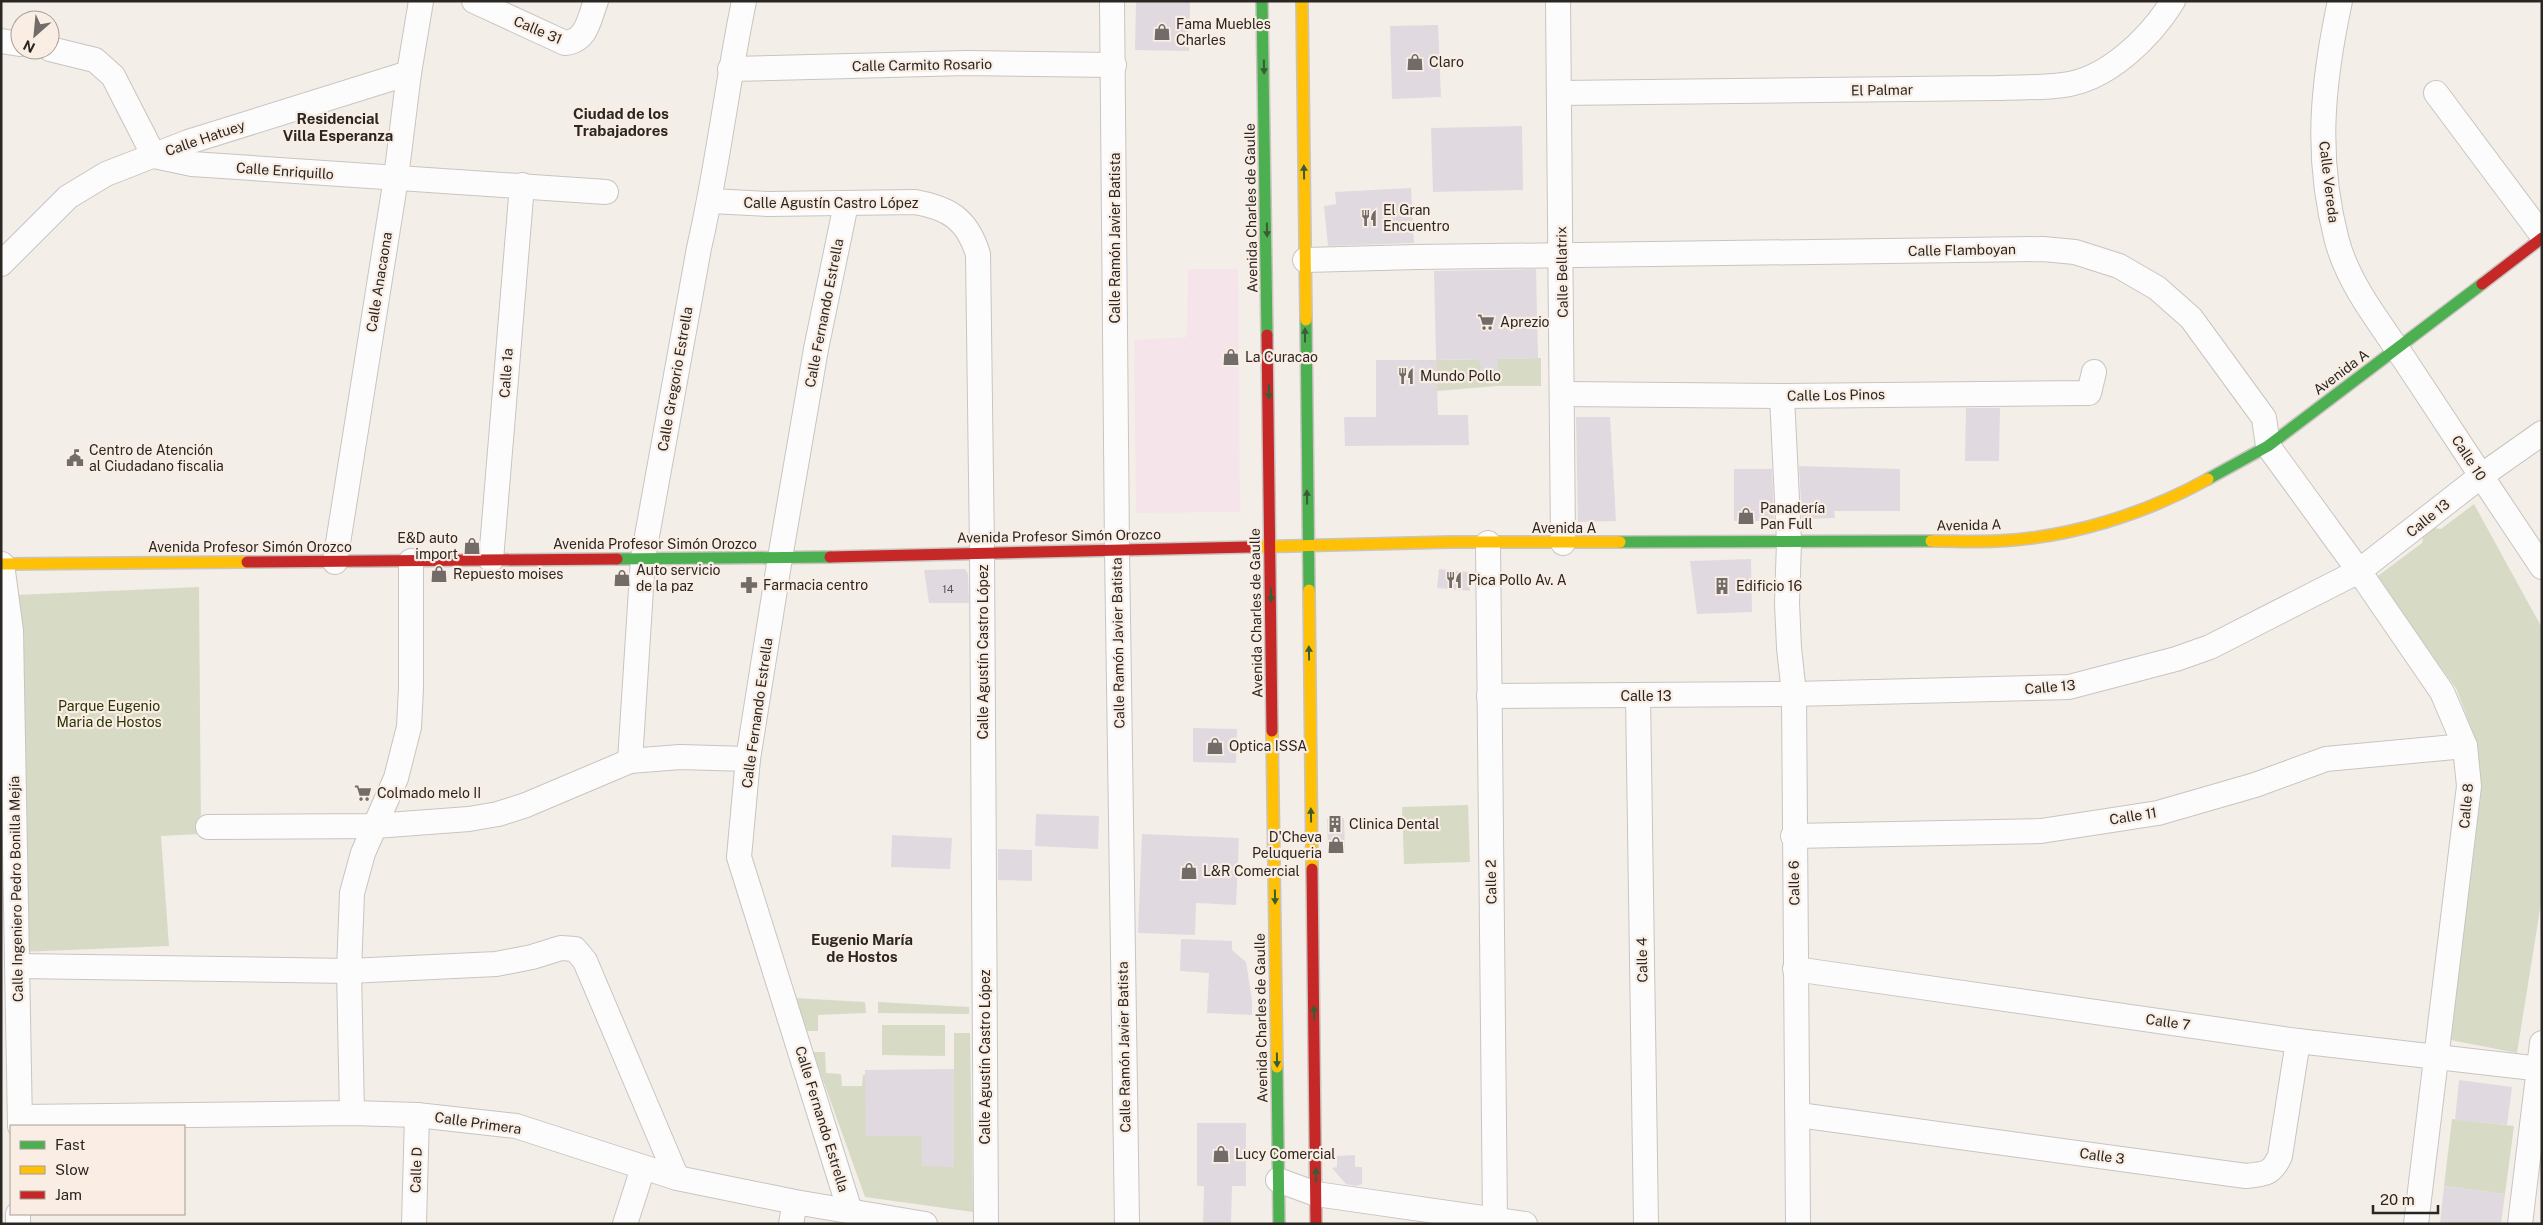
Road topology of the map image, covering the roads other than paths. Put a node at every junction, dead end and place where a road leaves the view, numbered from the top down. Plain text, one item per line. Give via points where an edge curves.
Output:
1 (421, 1) edge
2 (474, 1) edge
3 (596, 1) edge
4 (744, 1) edge
5 (1112, 1) edge
6 (1262, 1) edge
7 (1302, 1) edge
8 (1558, 1) edge
9 (2173, 1) edge
10 (2340, 1) edge
11 (60, 52) edge
12 (1114, 65) junction
13 (730, 69) junction
14 (409, 73) junction
15 (1559, 93) junction
16 (2436, 94) dead end
17 (154, 156) junction
18 (396, 178) junction
19 (522, 185) junction
20 (606, 192) dead end
21 (710, 201) junction
22 (846, 204) junction
23 (2542, 237) edge
24 (1561, 255) junction
25 (1305, 260) junction
26 (1, 264) edge
27 (2397, 348) junction
28 (2094, 372) dead end
29 (1563, 394) junction
30 (1782, 396) junction
31 (2542, 433) edge
32 (2268, 446) junction
33 (2481, 476) junction
34 (1790, 542) junction
35 (1488, 543) junction
36 (1563, 543) junction
37 (1271, 546) junction
38 (1308, 546) junction
39 (1117, 550) junction
40 (982, 552) junction
41 (642, 558) junction
42 (780, 558) junction
43 (491, 560) junction
44 (411, 561) junction
45 (335, 562) junction
46 (1, 564) edge
47 (2542, 567) edge
48 (2359, 571) junction
49 (1794, 694) junction
50 (1489, 696) junction
51 (1638, 696) junction
52 (2465, 746) junction
53 (748, 759) junction
54 (630, 761) junction
55 (375, 826) junction
56 (208, 827) dead end
57 (1793, 836) junction
58 (18, 966) junction
59 (1796, 969) junction
60 (349, 972) junction
61 (2298, 1041) junction
62 (2542, 1043) edge
63 (2436, 1056) junction
64 (2540, 1069) edge
65 (352, 1113) junction
66 (417, 1115) junction
67 (1799, 1115) junction
68 (20, 1122) edge
69 (643, 1168) junction
70 (677, 1178) junction
71 (1278, 1180) junction
72 (1316, 1194) junction
73 (850, 1211) junction
74 (793, 1213) edge
75 (1495, 1220) junction
76 (414, 1224) edge
77 (625, 1224) edge
78 (925, 1224) edge
79 (986, 1224) edge
80 (1127, 1224) edge
81 (1279, 1224) edge
82 (1316, 1224) edge
83 (1525, 1224) edge
84 (1646, 1224) edge
85 (1798, 1224) edge
86 (2416, 1224) edge
87 (2520, 1224) edge

1 - 14 street, Calle Anacaona
2 - 3 street, Calle 31 via 565,43 575,42 583,36
4 - 13 street, Calle Gregorio Estrella
5 - 12 street, Calle Ramón Javier Batista
6 -> 37 main road, Avenida Charles de Gaulle
25 -> 7 main road
8 - 15 street, Calle Bellatrix
9 - 15 street, El Palmar via 2150,33 2130,52 2090,78 2064,85
10 - 27 street, Calle Vereda via 2330,47 2322,121 2329,201 2348,270 2367,307
11 - 17 street, Calle Hatuey via 95,60 112,76
12 - 13 street, Calle Carmito Rosario via 967,63
12 - 39 street, Calle Ramón Javier Batista
13 - 21 street, Calle Gregorio Estrella
14 - 17 street, Calle Hatuey via 188,142
14 - 18 street, Calle Anacaona
15 - 24 street, Calle Bellatrix
16 - 23 street
17 - 18 street, Calle Enriquillo via 192,164
17 - 26 street via 106,174 68,197
18 - 19 street, Calle Enriquillo
18 - 45 street, Calle Anacaona
19 - 20 street, Calle Enriquillo
19 - 43 street, Calle 1a
21 - 22 street, Calle Agustín Castro López
21 - 41 street, Calle Gregorio Estrella
22 - 40 street, Calle Agustín Castro López via 915,202 932,205 960,220 972,236 978,254
22 - 42 street, Calle Fernando Estrella via 816,349
23 - 27 main road, Avenida A
24 - 25 street, Calle Flamboyan
24 - 29 street, Calle Bellatrix
24 - 32 street, Calle Flamboyan via 2075,252 2119,266 2157,288 2191,318 2264,418
38 -> 25 main road
27 - 32 main road, Avenida A
27 - 33 street, Calle 10
28 - 30 street, Calle Los Pinos via 2089,392
29 - 30 street, Calle Los Pinos
29 - 36 street, Calle Bellatrix
30 - 34 street, Calle 6
31 - 33 street, Calle 13
32 - 34 main road, Avenida A via 2205,481 2135,513 2057,534 1998,541
32 - 48 street, Calle 8
33 - 47 street, Calle 10
33 - 48 street, Calle 13
34 - 36 main road, Avenida A
34 - 49 street, Calle 6 via 1787,612
35 - 36 main road, Avenida A
35 - 38 main road, Avenida A
35 - 50 street, Calle 2
37 - 38 main road, Avenida Profesor Simón Orozco
37 - 39 main road, Avenida Profesor Simón Orozco
37 -> 71 main road, Avenida Charles de Gaulle
72 -> 38 main road
39 - 40 main road, Avenida Profesor Simón Orozco
39 - 80 street, Calle Ramón Javier Batista
40 - 42 main road, Avenida Profesor Simón Orozco
40 - 79 street, Calle Agustín Castro López
41 - 42 main road, Avenida Profesor Simón Orozco
41 - 43 main road, Avenida Profesor Simón Orozco
41 - 54 street, Calle Gregorio Estrella
42 - 53 street, Calle Fernando Estrella
43 - 44 main road, Avenida Profesor Simón Orozco
44 - 45 main road, Avenida Profesor Simón Orozco
44 - 55 street via 409,727 396,778
45 - 46 main road, Avenida Profesor Simón Orozco
46 - 58 street, Calle Ingeniero Pedro Bonilla Mejía via 11,630
48 - 49 street, Calle 13 via 2210,647 2069,688
48 - 52 street, Calle 8 via 2442,692
49 - 51 street, Calle 13
49 - 57 street, Calle 6
50 - 51 street, Calle 13
50 - 75 street, Calle 2
51 - 84 street, Calle 4
52 - 57 street, Calle 11 via 2326,760 2158,813 2041,830
52 - 63 street, Calle 8 via 2469,786
53 - 54 street via 680,757
53 - 73 street, Calle Fernando Estrella via 739,857
54 - 55 street via 498,814
55 - 56 street
55 - 60 street via 357,871 352,894
57 - 59 street, Calle 6
58 - 60 street
58 - 68 street, Calle Ingeniero Pedro Bonilla Mejía
59 - 61 street, Calle 7
59 - 67 street, Calle 6
60 - 65 street
60 - 70 street via 496,964 560,948 575,949 585,961
61 - 63 street, Calle 7
61 - 67 street, Calle 3 via 2280,1156 2275,1168 2265,1174 2246,1176
62 - 64 street
63 - 64 street, Calle 7
63 - 86 street, Calle 8
64 - 87 street
65 - 66 street, Calle Primera
65 - 68 street, Calle Primera
66 - 69 street, Calle Primera via 516,1126
66 - 76 street, Calle D
67 - 85 street, Calle 6
69 - 70 street, Calle Primera
69 - 77 street
70 - 74 street, Calle Primera
71 - 72 street
71 - 81 main road, Avenida Charles de Gaulle
72 - 75 street
72 - 82 main road
73 - 74 street, Calle Primera
73 - 78 street, Calle Primera
75 - 83 street

